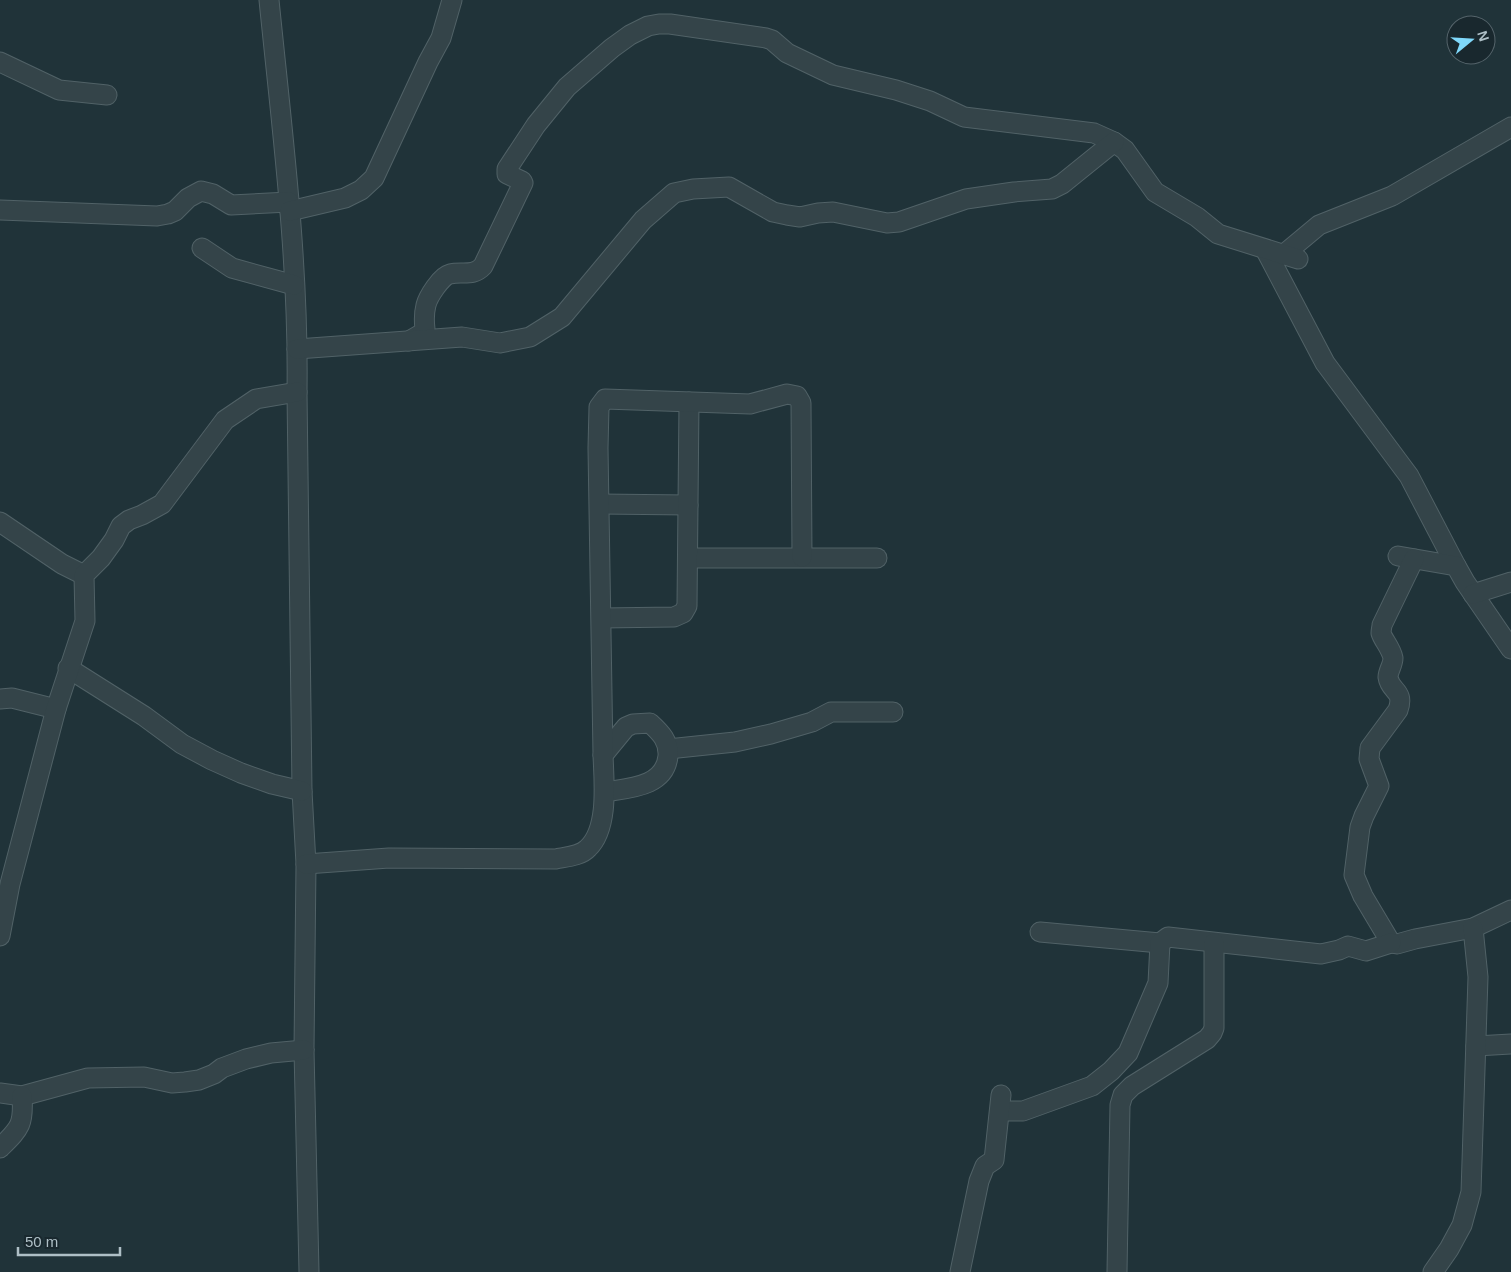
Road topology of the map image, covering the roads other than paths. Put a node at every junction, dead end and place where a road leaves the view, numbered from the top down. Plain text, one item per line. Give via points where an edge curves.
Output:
1 (269, 0) edge
2 (452, 0) edge
3 (0, 62) edge
4 (107, 95) dead end
5 (1511, 127) edge
6 (1114, 142) junction
7 (290, 206) junction
8 (0, 210) edge
9 (202, 248) dead end
10 (1282, 255) junction
11 (294, 285) junction
12 (409, 341) junction
13 (297, 350) junction
14 (297, 392) junction
15 (689, 402) junction
16 (600, 504) junction
17 (688, 505) junction
18 (0, 522) edge
19 (688, 558) junction
20 (802, 558) junction
21 (877, 558) dead end
22 (1456, 566) junction
23 (84, 575) junction
24 (1511, 582) edge
25 (1473, 594) junction
26 (602, 618) junction
27 (1511, 649) edge
28 (68, 668) junction
29 (0, 699) edge
30 (56, 709) junction
31 (893, 712) dead end
32 (668, 749) junction
33 (603, 755) junction
34 (302, 791) junction
35 (605, 792) junction
36 (306, 864) junction
37 (1511, 910) edge
38 (1472, 928) junction
39 (1040, 932) dead end
40 (0, 936) edge
41 (1160, 943) junction
42 (1214, 943) junction
43 (1391, 943) junction
44 (1511, 1044) edge
45 (1476, 1046) junction
46 (304, 1050) junction
47 (1111, 1071) junction
48 (1127, 1091) junction
49 (0, 1093) edge
50 (22, 1096) junction
51 (0, 1148) edge
52 (309, 1272) edge
53 (960, 1272) edge
54 (1117, 1272) edge
55 (1433, 1272) edge

1 - 7 street
2 - 7 street via 441,38 374,178 345,198
3 - 4 street via 59,90
5 - 10 street via 1392,196 1320,225
6 - 10 street via 1125,150 1155,192 1218,234
6 - 12 street via 1062,184 1052,188 966,199 899,222 887,223 833,212 800,217 787,215 774,212 729,187 674,193 643,220 562,317 530,337 500,343 462,337
6 - 12 street via 1094,133 964,117 896,90 833,75 787,53 766,38 670,24 648,26 612,48 567,87 536,125 508,169 507,174 523,183 484,266 474,273 446,275 439,282 426,303 425,329
7 - 8 street via 231,205 201,191 175,211 157,216
7 - 11 street
9 - 11 street via 232,268
10 - 22 street via 1325,363 1409,476
11 - 13 street
12 - 13 street
13 - 14 street
14 - 23 street via 256,399 226,420 162,504 121,526 101,558
14 - 34 street
15 - 16 street via 605,399 598,407
15 - 17 street
15 - 20 street via 750,404 786,394 797,396 801,403
16 - 17 street
16 - 26 street
17 - 19 street
18 - 23 street
19 - 20 street
19 - 26 street via 687,606 683,613 674,617
20 - 21 street
22 - 25 street
22 - 43 street via 1406,557 1382,624 1381,633 1393,660 1388,676 1400,697 1400,704 1370,748 1369,759 1379,786 1360,826 1354,875
23 - 28 street via 85,621
24 - 25 street
25 - 27 street
26 - 33 street
28 - 30 street
28 - 34 street via 182,744 212,760 272,784
29 - 30 street via 12,698
30 - 40 street via 10,884
31 - 32 street via 831,712 812,722 771,734 735,742
32 - 33 street via 662,734 650,723 633,724 626,727
32 - 35 street via 667,765 661,775 649,783
33 - 35 street
34 - 36 street
35 - 36 street via 598,836 588,850 573,856 556,859 388,858
36 - 46 street
37 - 38 street
38 - 43 street
38 - 45 street via 1478,977
39 - 41 street
41 - 42 street via 1168,937
41 - 47 street via 1158,983 1128,1054
42 - 43 street via 1321,954 1348,946 1366,951
42 - 48 street via 1212,1033
44 - 45 street
45 - 55 street via 1471,1192 1462,1226
46 - 50 street via 246,1059 199,1080 172,1083 144,1077 88,1078
46 - 52 street
47 - 48 street
47 - 53 street via 1092,1086 1022,1110 1001,1103 994,1160 985,1166 979,1181
48 - 54 street via 1120,1104
49 - 50 street
50 - 51 street via 23,1114 17,1131

